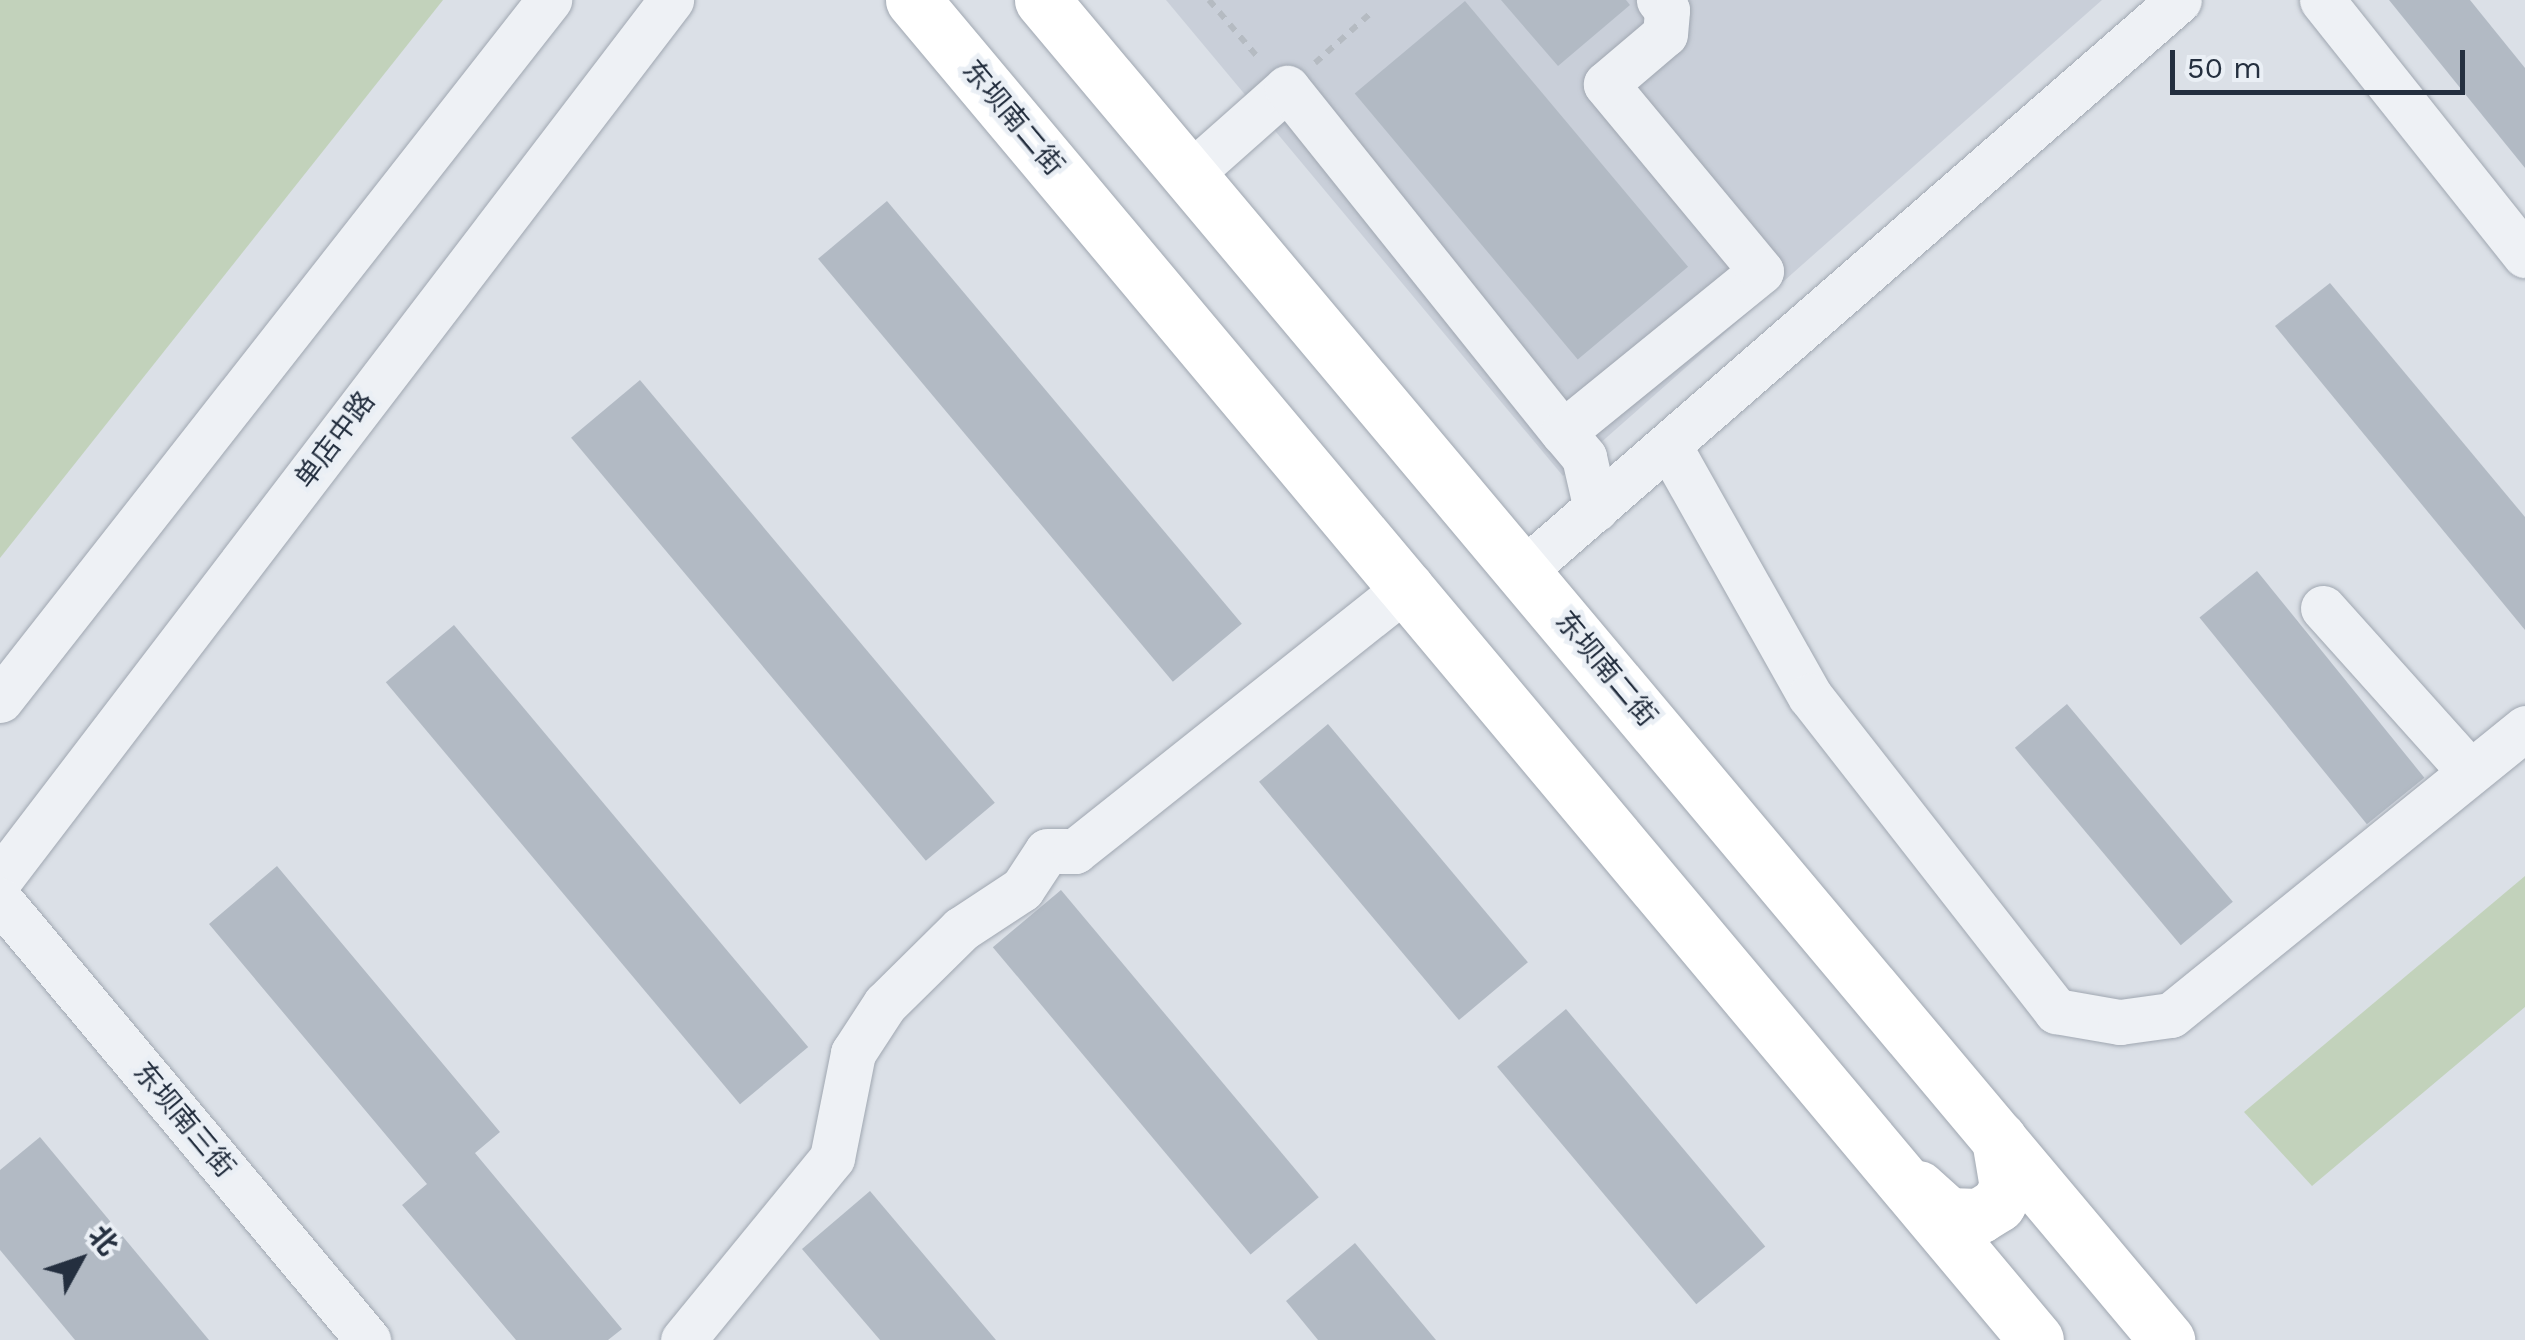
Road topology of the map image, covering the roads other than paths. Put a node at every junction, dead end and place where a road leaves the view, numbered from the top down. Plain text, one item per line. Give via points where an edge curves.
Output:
1 (549, 0) edge
2 (671, 0) edge
3 (913, 0) edge
4 (1042, 0) edge
5 (1659, 0) edge
6 (2178, 0) edge
7 (2322, 0) edge
8 (1190, 175) junction
9 (2525, 255) edge
10 (1563, 432) junction
11 (1669, 446) junction
12 (1596, 509) junction
13 (1524, 570) junction
14 (1410, 585) junction
15 (2323, 608) dead end
16 (0, 700) edge
17 (2525, 728) edge
18 (2470, 772) junction
19 (0, 879) edge
20 (0, 900) edge
21 (1999, 1138) junction
22 (1886, 1160) junction
23 (2020, 1334) edge
24 (368, 1340) edge
25 (684, 1340) edge
26 (2167, 1340) edge

1 - 16 street
2 - 19 street, 单店中路
3 - 14 main road, 东坝南二街
4 - 8 main road, 东坝南二街
5 - 10 street via 1667,10 1665,34 1606,84 1761,271
6 - 11 street
7 - 9 street
8 - 10 street via 1287,88
8 - 13 main road, 东坝南二街
10 - 12 street via 1584,457
11 - 12 street
11 - 18 street via 1810,696 2056,1011 2120,1022 2171,1015
12 - 13 street
13 - 21 main road, 东坝南二街
14 - 22 main road, 东坝南二街
14 - 25 street via 1075,851 1047,851 1022,889 961,930 886,1004 852,1053 832,1158
15 - 18 street
17 - 18 street
20 - 24 street, 东坝南三街
21 - 22 main road via 2007,1187 1998,1204 1978,1216 1948,1215
21 - 26 main road, 东坝南二街
22 - 23 main road, 东坝南二街

